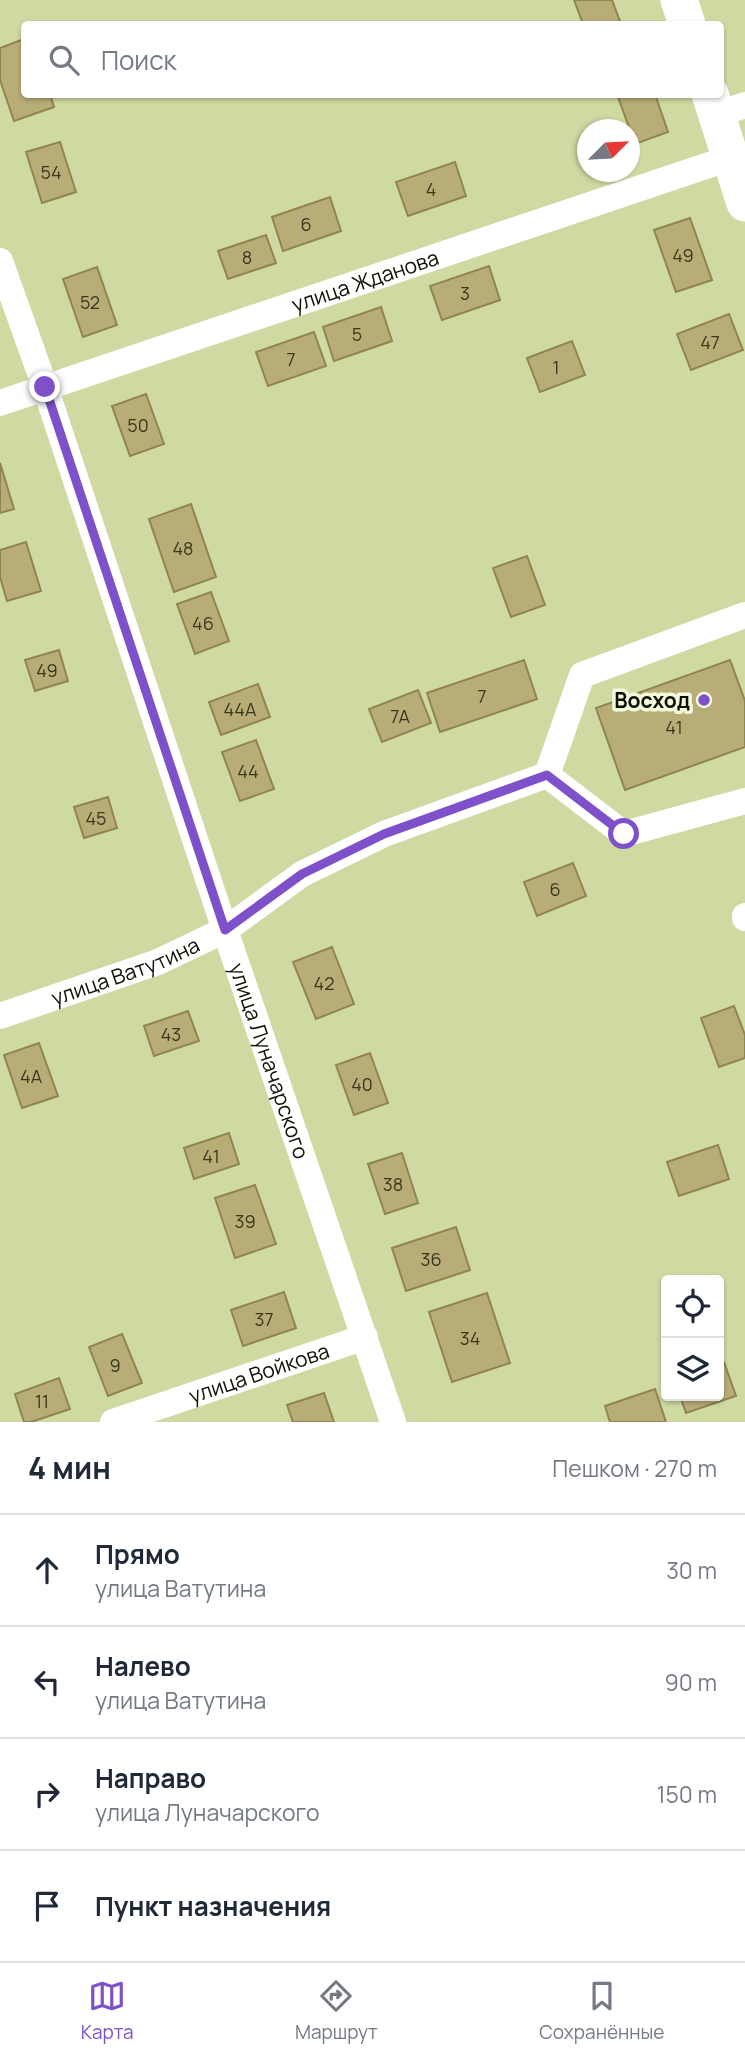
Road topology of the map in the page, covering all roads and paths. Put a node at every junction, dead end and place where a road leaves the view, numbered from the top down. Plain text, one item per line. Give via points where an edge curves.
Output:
1 (680, 0) edge
2 (686, 21) edge
3 (724, 105) edge
4 (730, 159) junction
5 (745, 202) edge
6 (0, 261) edge
7 (45, 387) junction
8 (0, 402) edge
9 (745, 615) edge
10 (547, 775) junction
11 (745, 801) edge
12 (225, 930) junction
13 (0, 1016) edge
14 (365, 1337) junction
15 (113, 1422) edge
16 (393, 1422) edge

1 - 2 street
3 - 4 street
4 - 5 street
4 - 7 street, улица Жданова
6 - 7 street, улица Луначарского
7 - 8 street, улица Жданова
7 - 12 street, улица Луначарского
9 - 10 street via 582,675
10 - 11 street via 624,834
10 - 12 street, улица Ватутина via 384,834 302,874
12 - 13 street, улица Ватутина via 158,962
12 - 14 street, улица Луначарского
14 - 15 street, улица Войкова
14 - 16 street, улица Луначарского

